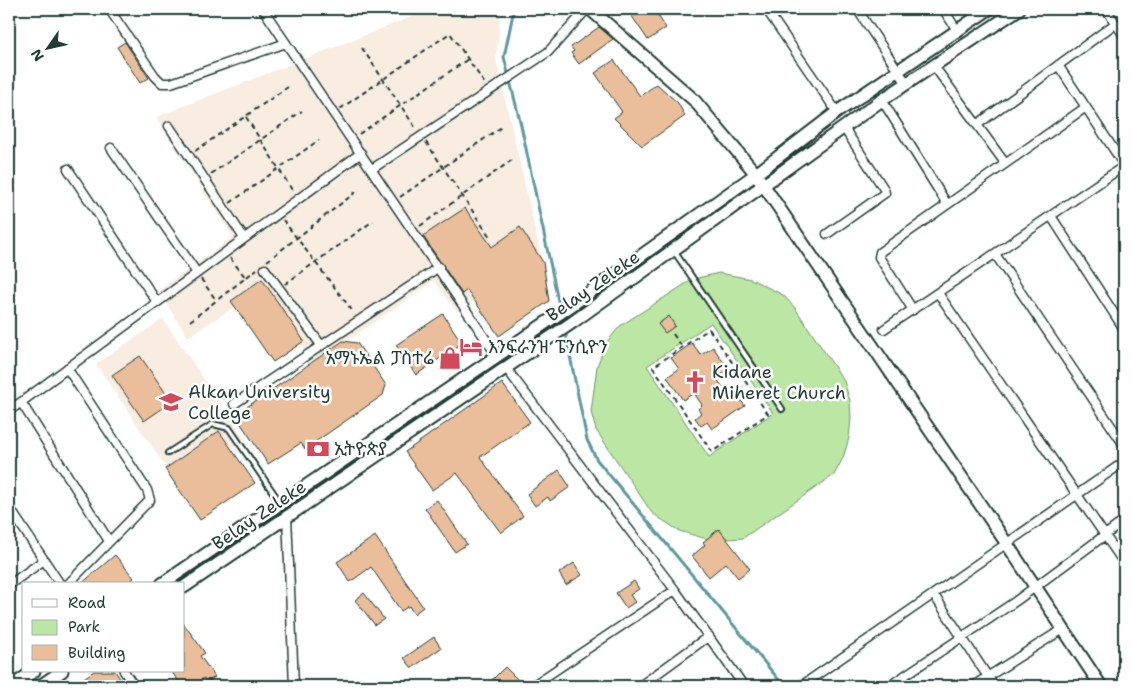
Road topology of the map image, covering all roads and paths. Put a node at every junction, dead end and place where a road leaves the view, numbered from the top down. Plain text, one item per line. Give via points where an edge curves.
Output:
1 (109, 9) edge
2 (262, 9) edge
3 (589, 9) edge
4 (766, 9) edge
5 (857, 9) edge
6 (944, 9) edge
7 (989, 9) edge
8 (1018, 9) edge
9 (1106, 9) edge
10 (1116, 23) junction
11 (957, 30) junction
12 (1124, 36) edge
13 (286, 43) junction
14 (468, 59) junction
15 (1058, 65) junction
16 (934, 66) junction
17 (898, 71) junction
18 (907, 84) junction
19 (288, 87) dead end
20 (488, 90) junction
21 (882, 100) junction
22 (1086, 107) junction
23 (302, 111) dead end
24 (837, 112) junction
25 (334, 113) junction
26 (245, 116) junction
27 (978, 124) junction
28 (169, 126) dead end
29 (503, 126) dead end
30 (844, 128) junction
31 (351, 139) junction
32 (261, 140) junction
33 (319, 140) dead end
34 (111, 148) dead end
35 (361, 153) junction
36 (188, 155) junction
37 (512, 160) dead end
38 (1005, 163) junction
39 (1124, 165) edge
40 (68, 169) dead end
41 (278, 169) junction
42 (372, 169) junction
43 (756, 174) junction
44 (204, 178) junction
45 (765, 186) junction
46 (356, 192) dead end
47 (298, 199) junction
48 (394, 201) junction
49 (947, 204) junction
50 (224, 207) junction
51 (278, 214) junction
52 (1051, 216) junction
53 (373, 221) dead end
54 (414, 230) junction
55 (827, 234) dead end
56 (244, 238) junction
57 (297, 238) junction
58 (674, 251) junction
59 (226, 252) junction
60 (994, 254) junction
61 (315, 262) junction
62 (439, 268) junction
63 (265, 269) dead end
64 (196, 273) junction
65 (246, 278) junction
66 (279, 288) junction
67 (938, 293) junction
68 (216, 300) junction
69 (157, 302) junction
70 (913, 310) junction
71 (359, 320) junction
72 (190, 321) dead end
73 (884, 329) dead end
74 (1124, 329) edge
75 (673, 334) dead end
76 (321, 344) junction
77 (682, 347) junction
78 (497, 356) junction
79 (67, 368) junction
80 (506, 368) junction
81 (21, 402) junction
82 (234, 404) dead end
83 (782, 410) dead end
84 (9, 411) edge
85 (1124, 445) edge
86 (168, 453) dead end
87 (1124, 462) edge
88 (1077, 494) junction
89 (280, 503) junction
90 (9, 507) edge
91 (287, 516) junction
92 (1124, 522) edge
93 (1105, 535) junction
94 (109, 541) junction
95 (1007, 544) junction
96 (44, 560) junction
97 (1124, 563) edge
98 (59, 582) edge
99 (70, 582) edge
100 (165, 582) edge
101 (9, 585) edge
102 (185, 586) edge
103 (1035, 586) junction
104 (675, 590) junction
105 (934, 595) junction
106 (1063, 628) junction
107 (709, 636) junction
108 (962, 636) junction
109 (33, 672) edge
110 (61, 672) edge
111 (125, 672) edge
112 (988, 676) junction
113 (12, 686) edge
114 (40, 686) edge
115 (134, 686) edge
116 (294, 686) edge
117 (532, 686) edge
118 (640, 686) edge
119 (744, 686) edge
120 (801, 686) edge
121 (889, 686) edge
122 (973, 686) edge
123 (994, 686) edge
124 (1101, 686) edge

1 - 13 street via 162,82 172,83
2 - 13 street
3 - 20 street via 548,52
3 - 43 street via 694,100
4 - 24 street
5 - 17 street
6 - 11 street
7 - 11 street, Belay Zeleke
8 - 16 street, Belay Zeleke
9 - 10 street
10 - 12 street
10 - 15 street
11 - 17 street, Belay Zeleke
13 - 25 street
14 - 20 path
14 - 25 path via 450,34
14 - 31 path
15 - 22 street
15 - 27 street
16 - 18 street, Belay Zeleke
16 - 27 street
17 - 18 street
17 - 24 street, Belay Zeleke
18 - 21 street, Belay Zeleke
19 - 26 path
20 - 42 street
21 - 30 street, Belay Zeleke
21 - 49 street
22 - 38 street
22 - 39 street
23 - 32 path
24 - 43 street, Belay Zeleke
25 - 31 street
26 - 32 path
26 - 36 path
27 - 38 street
28 - 36 street
29 - 48 path
30 - 45 street, Belay Zeleke
30 - 55 street via 885,193
31 - 35 street
32 - 41 path
32 - 44 path
33 - 41 path
34 - 64 street
35 - 42 street
35 - 47 street
36 - 44 street
37 - 54 path
38 - 49 street
39 - 52 street
40 - 69 street
41 - 47 path
41 - 50 path
42 - 48 street
43 - 45 street
43 - 78 street, Belay Zeleke
44 - 50 street
45 - 58 street, Belay Zeleke
45 - 95 street
46 - 57 path
47 - 51 street
48 - 54 street
49 - 70 street via 879,254
50 - 56 street
51 - 56 street
51 - 57 path
52 - 60 street
52 - 74 street
53 - 61 path
54 - 62 street
56 - 59 street
57 - 61 path
57 - 65 path
58 - 80 street, Belay Zeleke
58 - 83 lane
59 - 64 street
59 - 65 path
60 - 67 street
60 - 85 street
61 - 66 path
61 - 71 path
62 - 71 street
62 - 78 street
63 - 66 street
64 - 68 path
64 - 69 street
65 - 68 path
66 - 76 street
67 - 70 street
67 - 88 street
68 - 72 path
69 - 79 street
70 - 73 street
71 - 76 street
75 - 77 path
76 - 82 street
77 - 77 path via 709,329 768,414 712,452 654,367
78 - 80 street
78 - 89 street, Belay Zeleke
79 - 81 street
79 - 94 street via 147,490 150,500
80 - 91 street, Belay Zeleke
80 - 104 street
81 - 84 street
81 - 94 street
86 - 89 lane via 213,424 229,428
87 - 88 street
88 - 93 street
88 - 95 street
89 - 91 street
89 - 100 street, Belay Zeleke
90 - 96 street
91 - 102 street, Belay Zeleke
91 - 116 street
92 - 93 street
93 - 97 street
93 - 103 street
94 - 99 street
95 - 103 street
95 - 105 street
96 - 98 street
96 - 101 street
103 - 106 street
103 - 108 street
104 - 107 street
104 - 117 street
105 - 108 street
105 - 120 street
106 - 112 street
106 - 124 street
107 - 118 street
107 - 119 street
108 - 112 street
108 - 121 street
109 - 113 street
110 - 114 street
111 - 115 street
112 - 122 street
112 - 123 street

